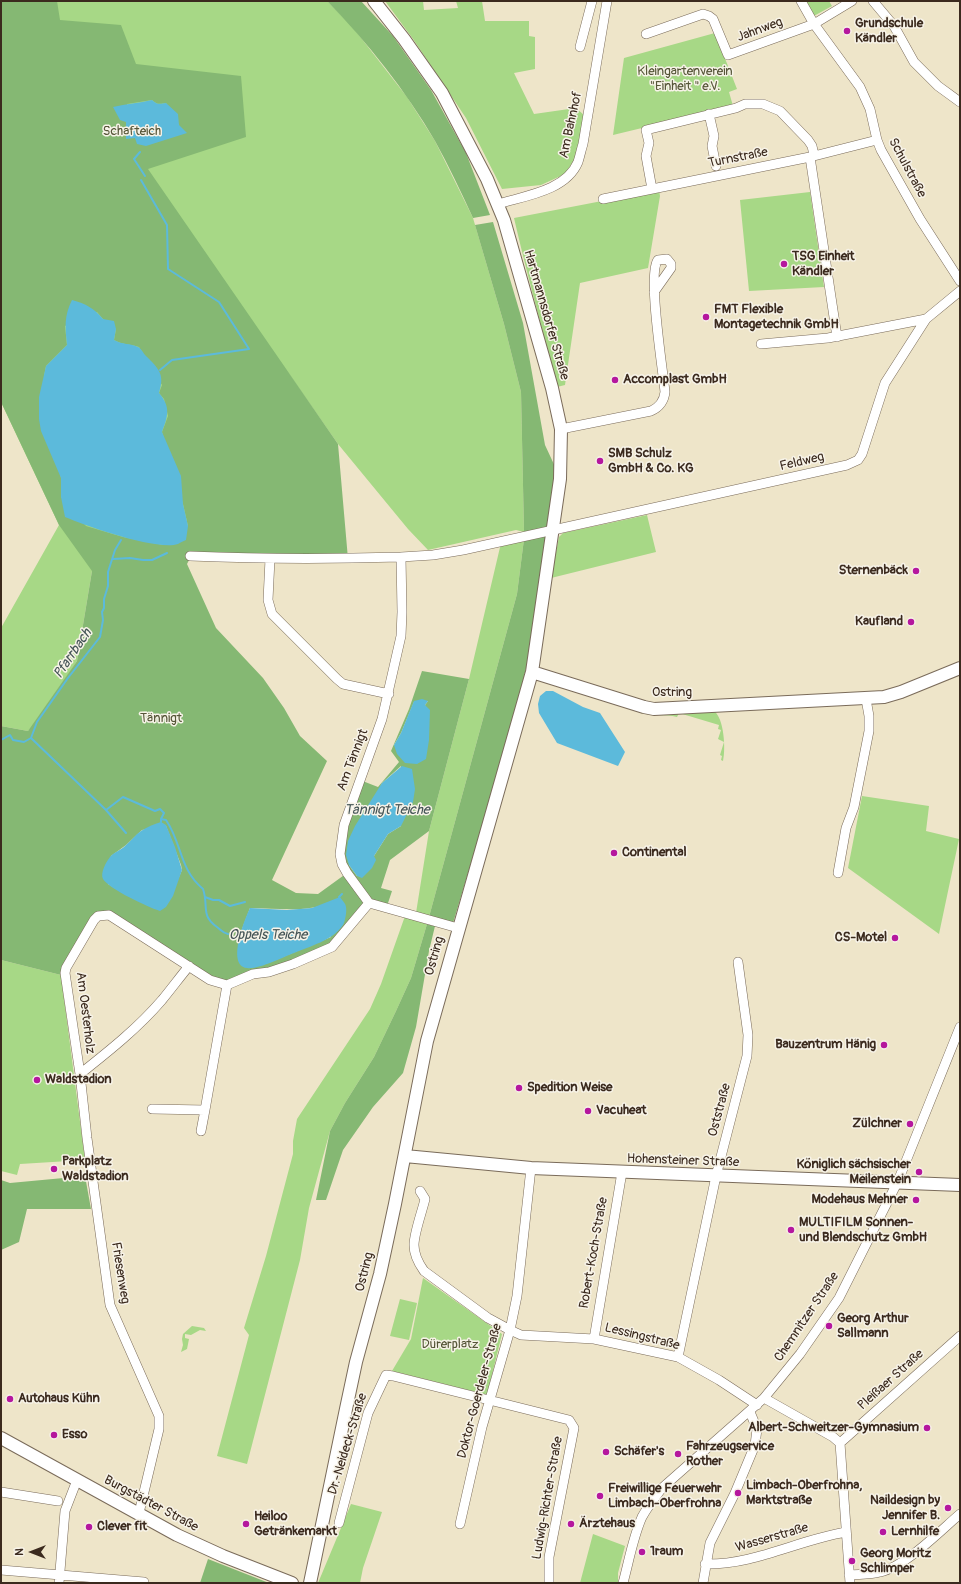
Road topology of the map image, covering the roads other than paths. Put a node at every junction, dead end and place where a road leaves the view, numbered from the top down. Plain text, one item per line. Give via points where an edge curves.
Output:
1 (374, 1) edge
2 (592, 1) edge
3 (607, 1) edge
4 (801, 1) edge
5 (852, 1) edge
6 (874, 1) edge
7 (814, 24) junction
8 (646, 34) dead end
9 (580, 47) dead end
10 (960, 102) edge
11 (709, 114) junction
12 (877, 140) junction
13 (812, 156) junction
14 (716, 166) dead end
15 (652, 189) junction
16 (603, 199) dead end
17 (498, 204) junction
18 (960, 281) edge
19 (960, 290) edge
20 (654, 292) dead end
21 (926, 319) junction
22 (837, 337) junction
23 (761, 344) dead end
24 (561, 429) junction
25 (553, 530) junction
26 (190, 556) dead end
27 (401, 556) junction
28 (270, 559) junction
29 (960, 668) edge
30 (532, 672) junction
31 (389, 694) junction
32 (866, 699) junction
33 (838, 873) dead end
34 (369, 903) junction
35 (458, 928) junction
36 (738, 962) dead end
37 (188, 966) junction
38 (227, 985) junction
39 (960, 1026) edge
40 (80, 1074) junction
41 (152, 1109) dead end
42 (205, 1110) junction
43 (201, 1131) dead end
44 (405, 1156) junction
45 (531, 1168) junction
46 (622, 1172) junction
47 (716, 1176) junction
48 (898, 1181) junction
49 (960, 1185) edge
50 (420, 1191) dead end
51 (510, 1330) junction
52 (960, 1336) edge
53 (594, 1338) junction
54 (678, 1357) junction
55 (764, 1398) junction
56 (490, 1400) junction
57 (753, 1409) junction
58 (1, 1438) edge
59 (840, 1443) junction
60 (77, 1480) junction
61 (1, 1492) edge
62 (58, 1501) dead end
63 (139, 1513) junction
64 (960, 1514) edge
65 (339, 1523) dead end
66 (460, 1524) dead end
67 (846, 1532) junction
68 (706, 1564) junction
69 (1, 1570) edge
70 (60, 1579) edge
71 (849, 1579) edge
72 (287, 1581) edge
73 (131, 1582) edge
74 (144, 1582) dead end
75 (310, 1583) edge
76 (549, 1583) edge
77 (623, 1583) edge
78 (703, 1583) edge

1 - 17 main road, Hartmannsdorfer Straße via 442,93
2 - 9 street
3 - 17 street, Am Bahnhof via 578,163 569,175 552,187
4 - 7 street, Schulstraße
5 - 7 street
6 - 10 street via 894,26 914,62 938,86
7 - 8 street, Jahnweg via 728,55 713,19 703,14
7 - 12 street, Schulstraße via 860,86 870,109
11 - 13 street via 750,104 763,104 780,111 808,140 812,146
11 - 14 street via 714,136 712,146
11 - 15 street via 646,130 649,143 646,156
12 - 13 street, Turnstraße
12 - 18 street, Schulstraße via 920,219
13 - 15 street, Turnstraße
13 - 22 street
15 - 16 street, Turnstraße
17 - 24 main road, Hartmannsdorfer Straße via 517,262
19 - 21 street, Feldweg
20 - 24 street via 665,392 662,403 651,411
21 - 22 street
21 - 25 street, Feldweg via 885,384 858,460 847,465
22 - 23 street
24 - 25 main road, Hartmannsdorfer Straße via 560,479
25 - 27 street via 433,555
25 - 30 main road, Hartmannsdorfer Straße
26 - 28 street
27 - 28 street
27 - 31 street, Am Tännigt via 401,636
28 - 31 street via 268,600 272,614 343,684
29 - 32 main road, Ostring via 900,692
30 - 32 main road, Ostring via 654,709
30 - 35 main road, Ostring
31 - 34 street, Am Tännigt via 348,811 340,845 342,864
32 - 33 street via 869,731
34 - 35 street
34 - 38 street via 332,947 293,964 253,974
35 - 44 main road, Ostring via 426,1041
36 - 47 street, Oststraße via 748,1035 747,1056
37 - 38 street, Am Oesterholz via 210,980
37 - 40 street, Am Oesterholz via 162,1001 132,1031
37 - 40 street, Am Oesterholz via 109,915 98,916 94,920 64,973
38 - 42 street
39 - 48 street, Chemnitzer Straße
40 - 63 street, Friesenweg via 110,1305 159,1416 159,1429
41 - 42 street
42 - 43 street
44 - 45 main road, Hohensteiner Straße
44 - 75 main road, Ostring via 380,1274 347,1403
45 - 46 main road, Hohensteiner Straße
45 - 51 street, Doktor-Goerdeler-Straße via 517,1296
46 - 47 main road, Hohensteiner Straße
46 - 53 street, Robert-Koch-Straße
47 - 48 main road, Hohensteiner Straße
47 - 54 street, Oststraße
48 - 49 main road, Hohensteiner Straße
48 - 55 street, Chemnitzer Straße via 839,1298 800,1354
50 - 51 street via 425,1199 414,1245 420,1266 424,1272 488,1318
51 - 53 street, Lessingstraße via 520,1335
51 - 56 street, Doktor-Goerdeler-Straße
52 - 59 street, Pleißaer Straße
53 - 54 street, Lessingstraße
54 - 57 street, Lessingstraße via 719,1380
55 - 57 street, Chemnitzer Straße
55 - 59 street
56 - 65 street, Dr.-Neideck-Straße via 386,1375 368,1413
56 - 66 street, Doktor-Goerdeler-Straße
56 - 76 street, Ludwig-Richter-Straße via 568,1420 574,1428 549,1557
57 - 68 street via 757,1429 755,1445 710,1543
57 - 77 street, Chemnitzer Straße via 662,1488 649,1505 635,1538
58 - 60 main road, Burgstädter Straße
59 - 67 street
60 - 63 main road, Burgstädter Straße
60 - 70 street via 64,1511
61 - 62 street
63 - 72 main road, Burgstädter Straße via 177,1535
64 - 71 street via 915,1553 891,1568
67 - 68 street, Wasserstraße via 748,1560 719,1565
67 - 71 street
68 - 78 street
69 - 70 street
70 - 73 street
73 - 74 street

